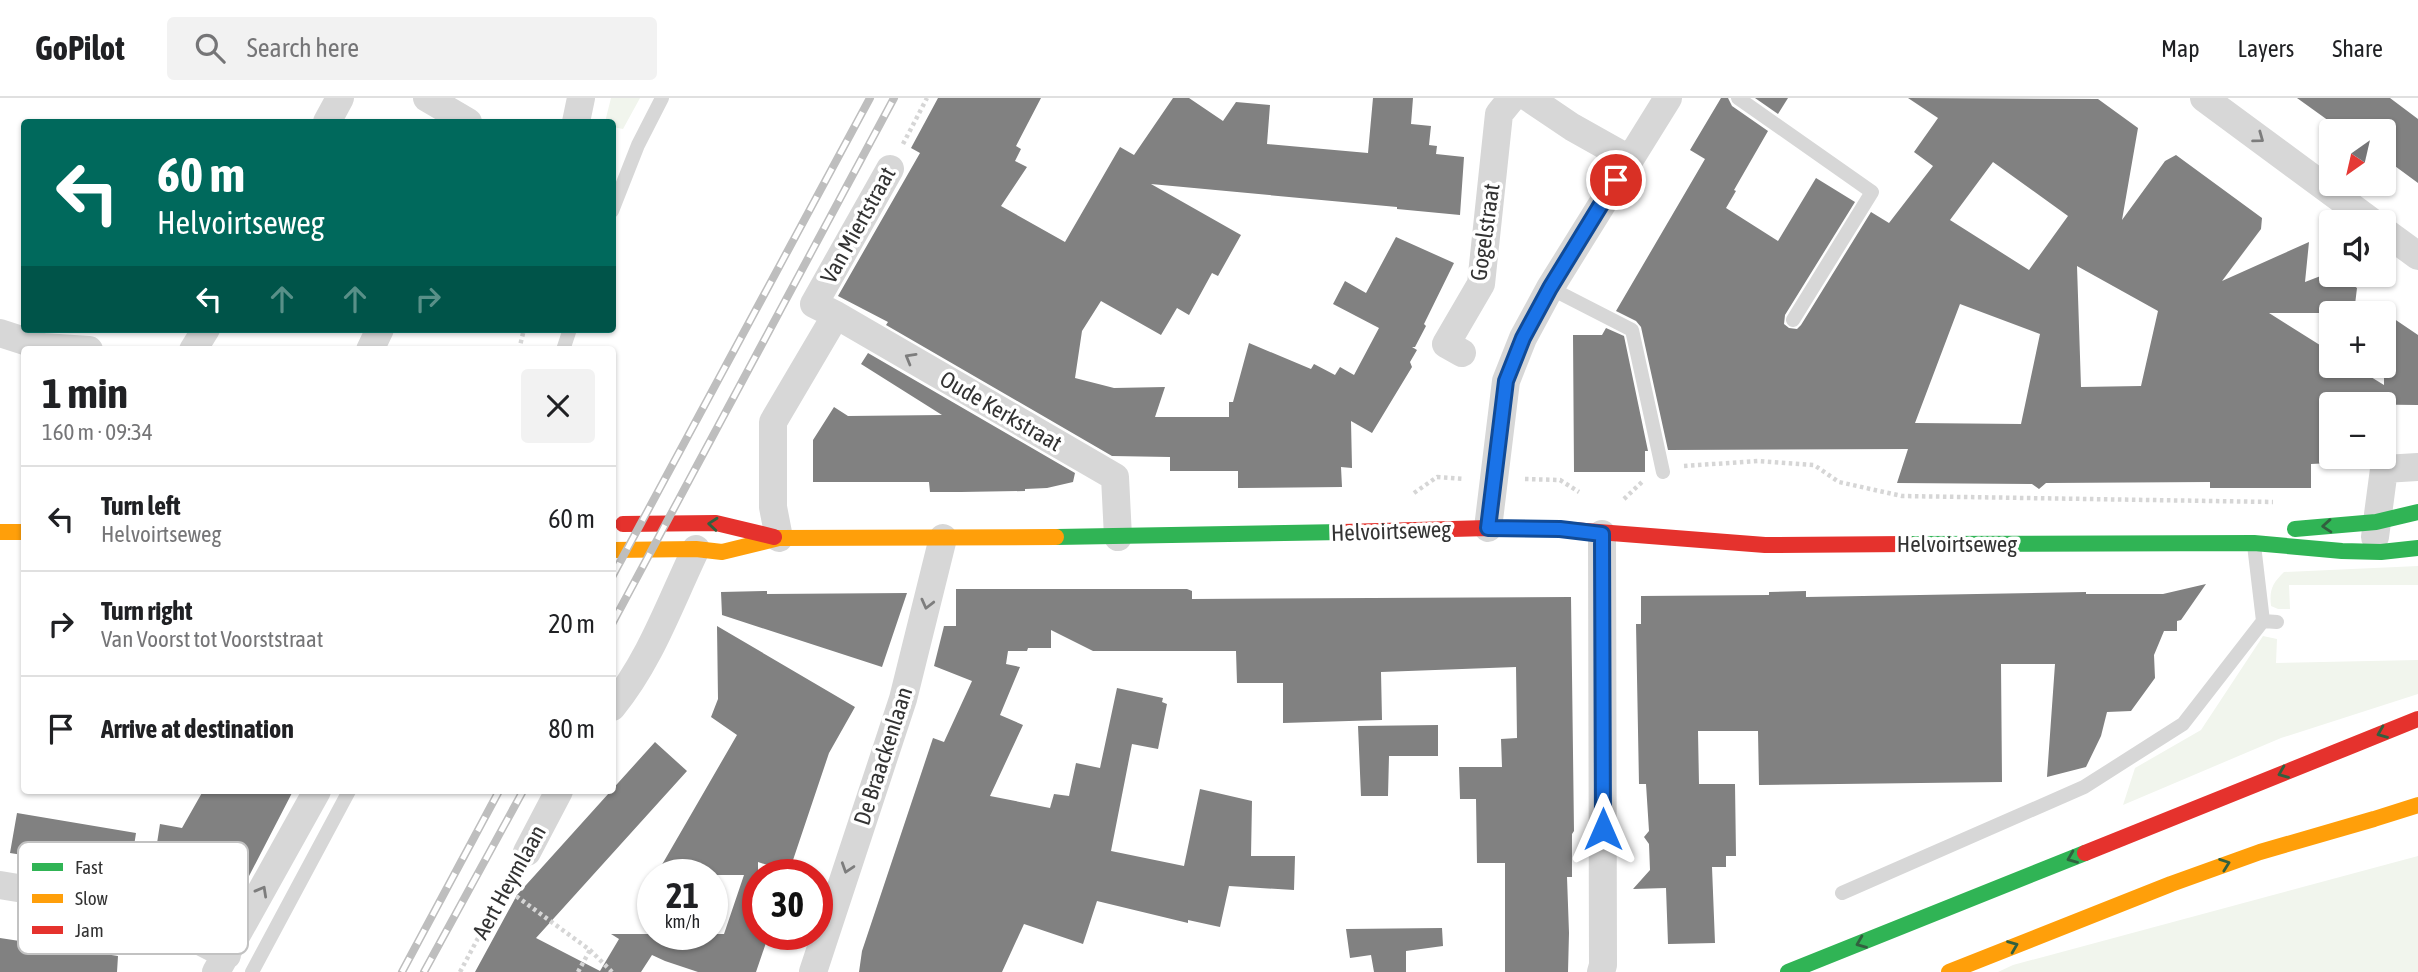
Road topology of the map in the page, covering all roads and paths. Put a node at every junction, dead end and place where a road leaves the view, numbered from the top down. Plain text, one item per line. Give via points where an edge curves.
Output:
1 (341, 98) edge
2 (427, 98) edge
3 (582, 98) edge
4 (663, 98) edge
5 (927, 98) edge
6 (1513, 98) edge
7 (1529, 98) edge
8 (1668, 98) edge
9 (1738, 98) edge
10 (2204, 98) edge
11 (329, 119) edge
12 (463, 119) edge
13 (577, 119) edge
14 (1629, 159) junction
15 (890, 169) joint
16 (616, 201) edge
17 (2356, 210) edge
18 (2396, 239) edge
19 (2418, 256) edge
20 (1550, 288) junction
21 (836, 315) junction
22 (1793, 320) dead end
23 (0, 333) edge
24 (40, 346) edge
25 (1462, 353) dead end
26 (2418, 467) edge
27 (1663, 472) junction
28 (1494, 480) junction
29 (1581, 493) dead end
30 (1623, 499) dead end
31 (2276, 502) dead end
32 (2418, 512) edge
33 (2376, 522) junction
34 (616, 524) edge
35 (1488, 528) junction
36 (0, 532) edge
37 (21, 532) edge
38 (1602, 534) junction
39 (1118, 537) junction
40 (779, 538) junction
41 (943, 538) junction
42 (2254, 543) junction
43 (2418, 548) edge
44 (616, 550) edge
45 (696, 550) junction
46 (2374, 551) junction
47 (616, 702) edge
48 (2418, 719) edge
49 (315, 794) edge
50 (347, 794) edge
51 (557, 794) edge
52 (2418, 805) edge
53 (527, 852) joint
54 (0, 885) edge
55 (18, 888) edge
56 (505, 888) junction
57 (1842, 893) dead end
58 (248, 916) edge
59 (590, 950) junction
60 (253, 972) edge
61 (460, 972) edge
62 (578, 972) edge
63 (612, 972) edge
64 (813, 972) edge
65 (1601, 972) edge
66 (1788, 972) edge
67 (1949, 972) edge

1 - 11 street
2 - 12 street
3 - 13 street
4 - 16 lane
5 - 15 path, Van Miertstraat
6 - 25 street, Gogelstraat via 1499,114 1481,284 1446,344
7 - 14 street
8 - 14 street
9 - 22 lane via 1872,192
10 -> 17 street
14 - 20 street
15 - 21 street, Van Miertstraat via 814,304
18 - 19 street
20 - 27 lane via 1632,330
20 - 28 street via 1506,381
39 -> 21 street, Oude Kerkstraat via 1115,477
21 - 40 street, Van Miertstraat via 774,422 773,507
23 - 24 street
26 - 33 street via 2384,469
27 - 30 path via 1640,482
27 - 31 path via 1688,464 1758,461 1814,465 1839,482 1902,496
28 - 29 path via 1560,480
28 - 35 street
32 - 33 main road, Helvoirtseweg
33 -> 42 main road, Helvoirtseweg via 2283,530
33 - 46 street
40 -> 34 main road, Helvoirtseweg via 716,523
35 - 38 main road, Helvoirtseweg
35 - 39 main road, Helvoirtseweg
36 - 37 main road
38 - 42 main road, Helvoirtseweg via 1765,545
38 - 65 street
39 - 41 main road, Helvoirtseweg
40 - 41 main road, Helvoirtseweg
40 - 45 main road, Helvoirtseweg via 722,552
41 -> 64 street, De Braackenlaan via 903,699
42 - 46 main road, Helvoirtseweg
42 - 57 lane via 2270,622 2183,724 2084,787
43 - 46 main road, Helvoirtseweg
44 - 45 main road, Helvoirtseweg
45 - 47 street via 650,650
48 -> 66 main road
58 -> 49 street
50 - 60 lane
51 - 53 street, Aert Heymlaan
67 -> 52 main road via 2260,852
53 - 56 path, Aert Heymlaan
54 - 55 street
56 - 59 path
56 - 61 path, Aert Heymlaan
59 - 62 path
59 - 63 path

